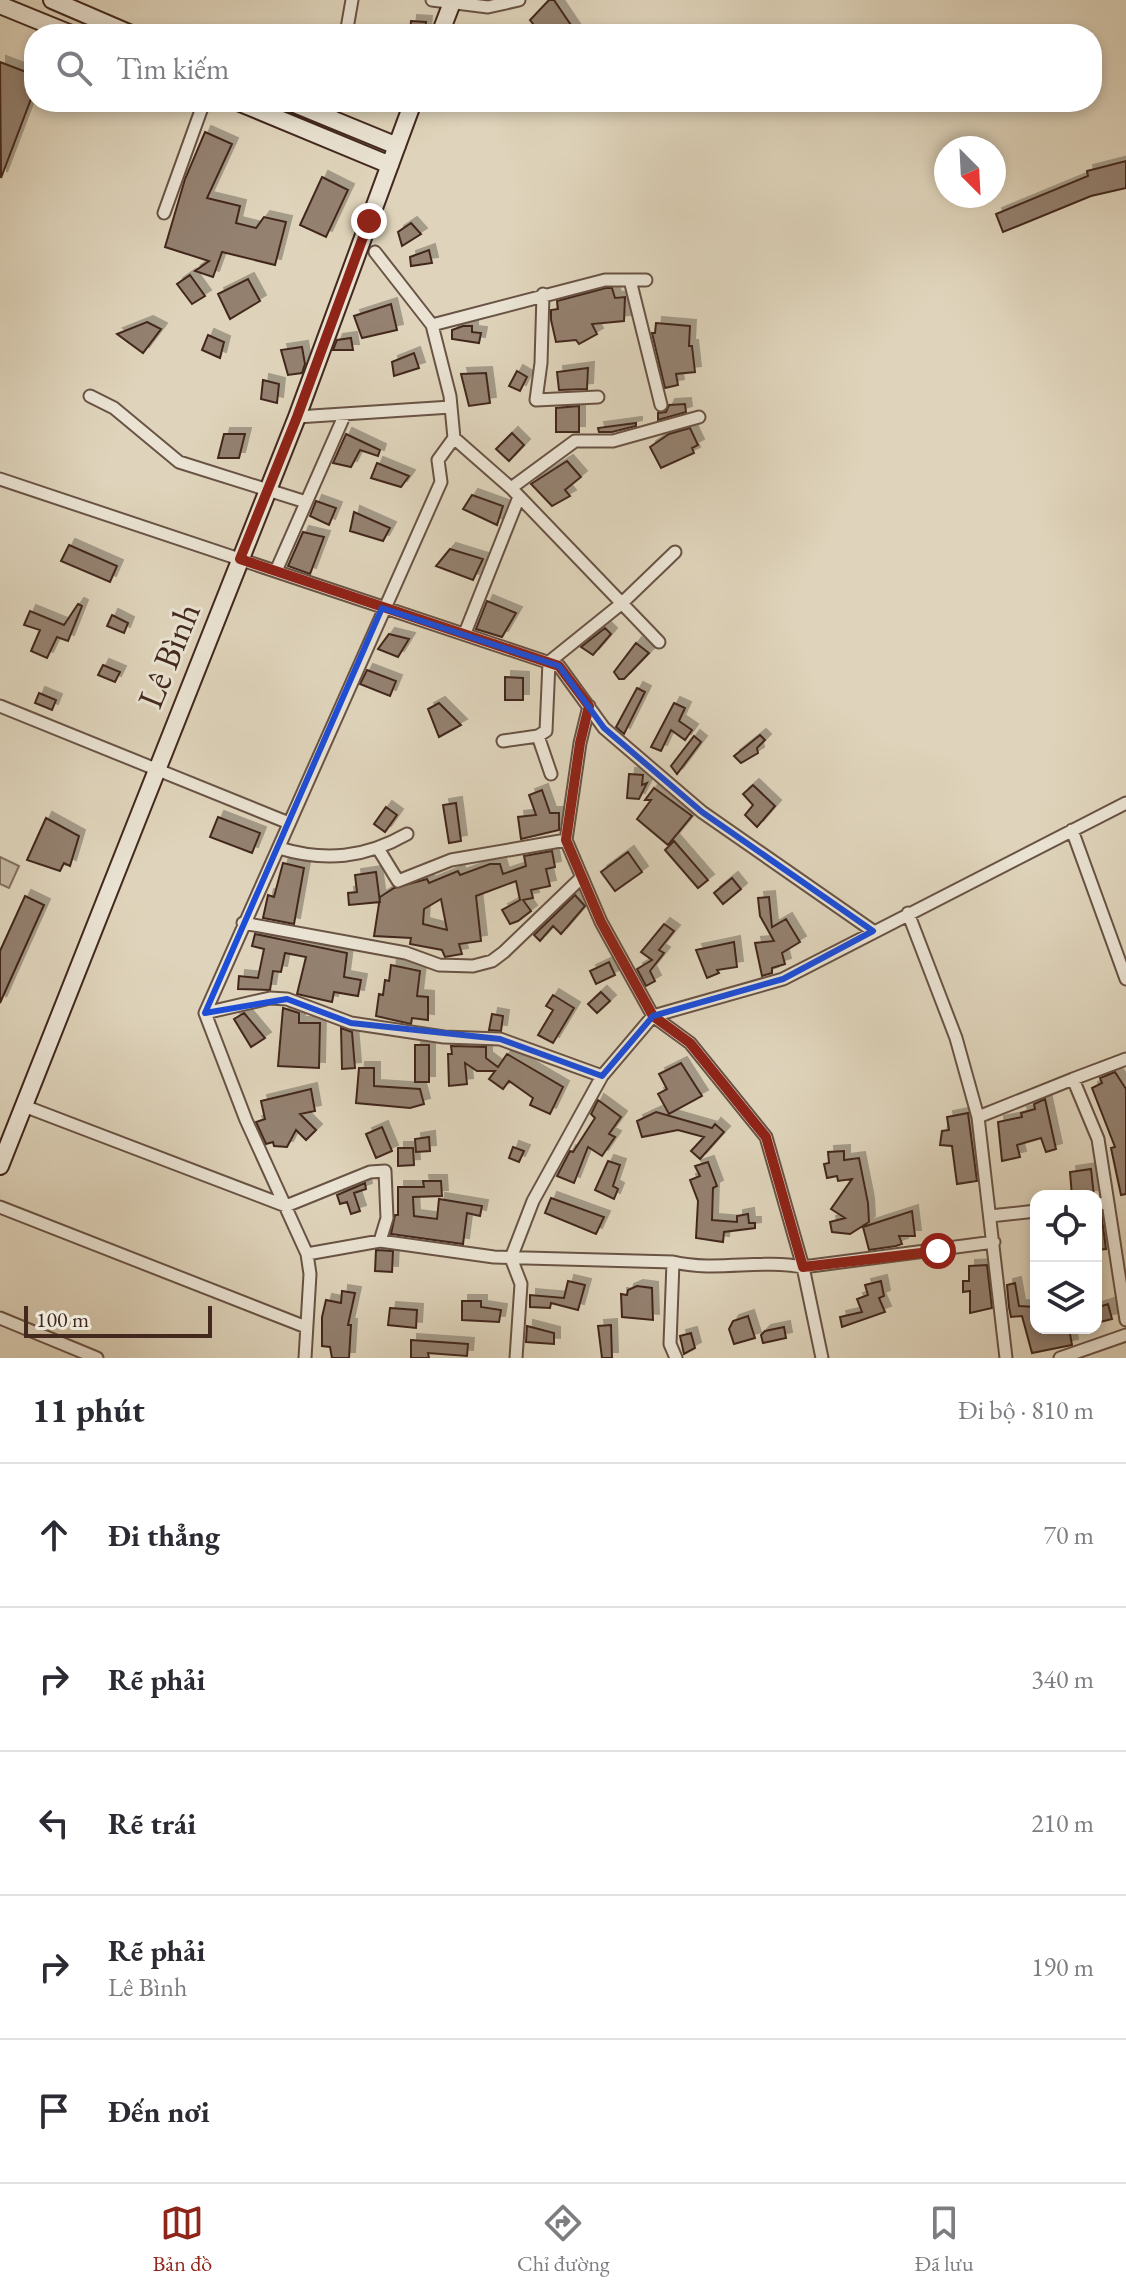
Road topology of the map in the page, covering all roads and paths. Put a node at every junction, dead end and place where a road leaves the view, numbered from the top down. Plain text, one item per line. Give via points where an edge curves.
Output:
1 (52, 0) edge
2 (352, 0) edge
3 (432, 0) edge
4 (519, 0) edge
5 (452, 2) edge
6 (0, 5) edge
7 (47, 24) edge
8 (108, 24) edge
9 (348, 24) edge
10 (444, 24) edge
11 (200, 112) edge
12 (262, 112) edge
13 (335, 112) edge
14 (409, 112) edge
15 (397, 146) junction
16 (390, 165) junction
17 (164, 213) dead end
18 (375, 252) dead end
19 (630, 280) junction
20 (646, 280) dead end
21 (543, 294) junction
22 (432, 325) junction
23 (90, 396) dead end
24 (598, 397) dead end
25 (661, 405) dead end
26 (451, 407) junction
27 (345, 414) junction
28 (297, 417) junction
29 (699, 417) dead end
30 (454, 438) junction
31 (0, 479) edge
32 (268, 490) junction
33 (515, 493) junction
34 (306, 502) junction
35 (675, 552) dead end
36 (240, 559) junction
37 (276, 571) junction
38 (621, 604) junction
39 (382, 608) junction
40 (465, 633) junction
41 (659, 642) dead end
42 (549, 662) junction
43 (0, 706) edge
44 (589, 706) junction
45 (538, 736) junction
46 (503, 741) dead end
47 (157, 771) junction
48 (551, 774) dead end
49 (1126, 803) edge
50 (289, 823) junction
51 (1072, 830) junction
52 (407, 834) dead end
53 (566, 840) junction
54 (279, 848) junction
55 (379, 850) junction
56 (581, 878) junction
57 (908, 913) junction
58 (243, 923) junction
59 (873, 931) junction
60 (1126, 979) edge
61 (205, 1013) junction
62 (653, 1016) junction
63 (1126, 1059) edge
64 (602, 1076) junction
65 (1073, 1079) junction
66 (24, 1106) junction
67 (978, 1117) junction
68 (0, 1166) edge
69 (1101, 1190) edge
70 (1102, 1204) edge
71 (286, 1206) junction
72 (0, 1207) edge
73 (1030, 1212) edge
74 (990, 1216) junction
75 (380, 1241) junction
76 (994, 1242) junction
77 (307, 1254) junction
78 (511, 1258) junction
79 (673, 1262) junction
80 (803, 1267) junction
81 (0, 1318) edge
82 (1126, 1320) edge
83 (306, 1327) junction
84 (1126, 1335) edge
85 (97, 1358) edge
86 (305, 1358) edge
87 (516, 1358) edge
88 (676, 1358) edge
89 (822, 1358) edge
90 (1006, 1358) edge
91 (1060, 1358) edge

1 - 8 street
2 - 9 street
3 - 5 street
4 - 5 street via 488,7
5 - 10 street
6 - 7 street
11 - 17 street
12 - 16 street
13 - 15 street
14 - 15 street, Lê Bình
15 - 16 street, Lê Bình
16 - 28 street, Lê Bình
18 - 22 street
19 - 20 street
19 - 21 street
19 - 25 street
21 - 22 street
21 - 24 street via 536,400
22 - 26 street
23 - 32 street via 114,408 179,462
26 - 27 street
26 - 30 street
27 - 28 street
27 - 34 street
28 - 32 street, Lê Bình
29 - 33 street via 613,441 575,441
30 - 33 street
30 - 39 street via 438,460 441,482
31 - 36 street
32 - 34 street
32 - 36 street, Lê Bình
33 - 38 street
33 - 40 street
34 - 37 street
35 - 38 street
36 - 37 street
36 - 47 street, Lê Bình
37 - 39 street
38 - 41 street
38 - 42 street
39 - 40 street
39 - 50 street
40 - 42 street
42 - 44 street via 559,666
42 - 45 street via 546,731
43 - 47 street
44 - 53 street
44 - 59 street via 604,728 702,812
45 - 46 street
45 - 48 street
47 - 50 street
47 - 66 street, Lê Bình
49 - 51 street
50 - 54 street
51 - 57 street
51 - 60 street
52 - 55 street
53 - 55 street via 451,860 398,881
53 - 56 street
54 - 55 street via 321,857
54 - 58 street
56 - 58 street via 504,952 473,966 439,965 406,953
56 - 62 street
57 - 59 street
57 - 67 street via 956,1038
58 - 61 street
59 - 62 street via 783,979
61 - 64 street via 287,999 351,1023 500,1039
61 - 71 street
62 - 64 street
62 - 80 street via 690,1043 766,1137
63 - 65 street
64 - 78 street via 533,1201
65 - 67 street
65 - 69 street via 1098,1139
66 - 68 street, Lê Bình
66 - 71 street
67 - 74 street
70 - 82 street
71 - 75 street via 358,1176 385,1171 387,1218
71 - 77 street
72 - 83 street
73 - 74 street
74 - 76 street
75 - 77 street
75 - 78 street
76 - 80 street
76 - 90 street
77 - 83 street
78 - 79 street
78 - 87 street via 521,1284
79 - 80 street via 695,1267 778,1262
79 - 88 street via 670,1344
80 - 89 street
81 - 85 street
83 - 86 street
84 - 91 street

